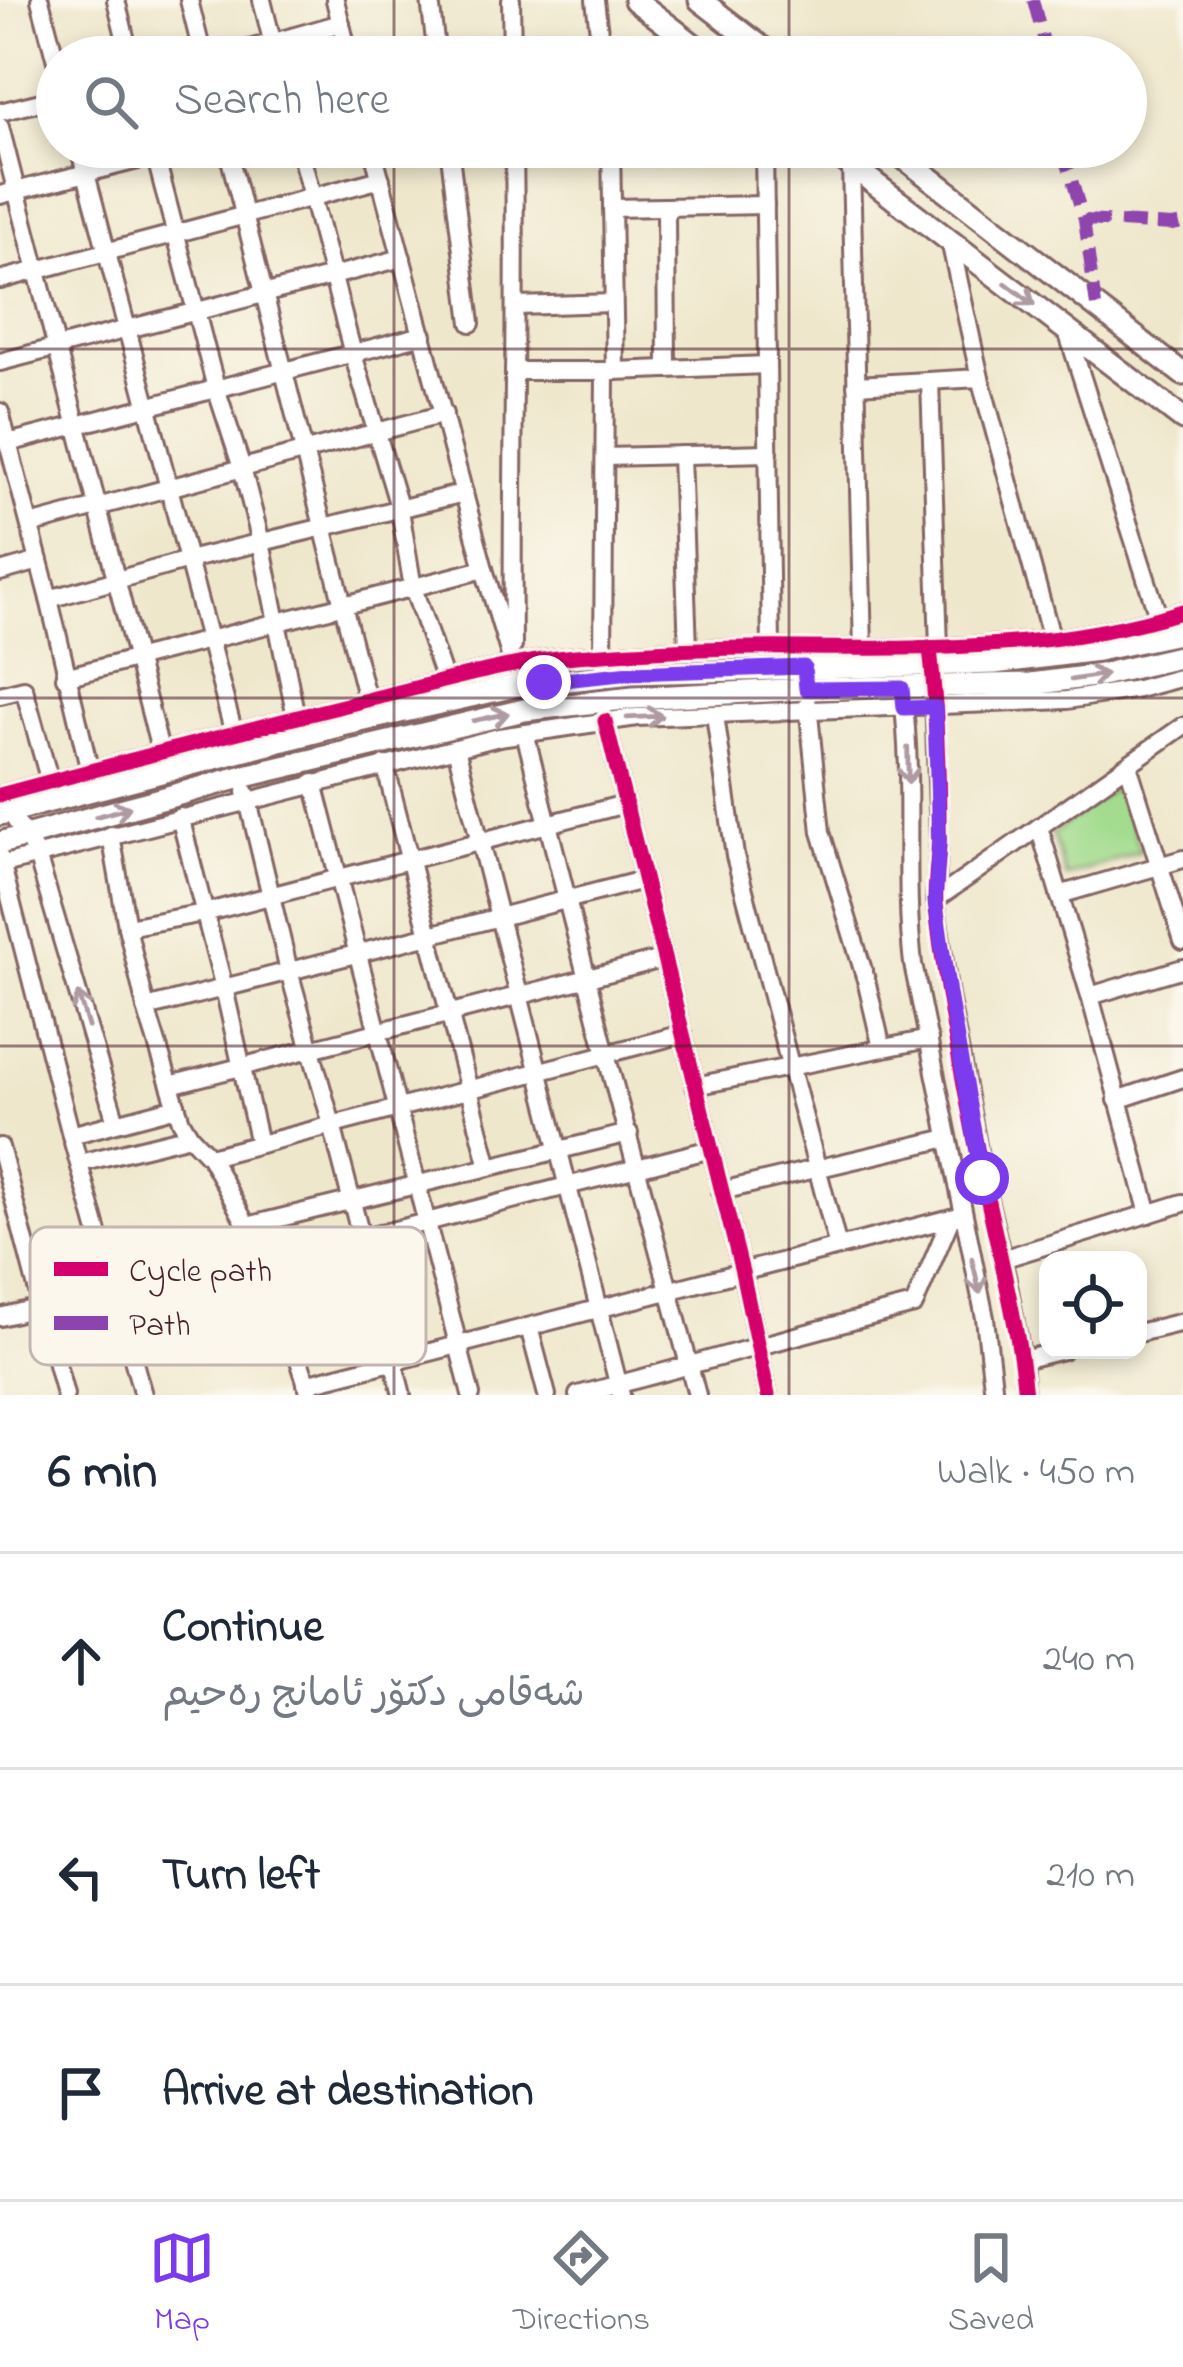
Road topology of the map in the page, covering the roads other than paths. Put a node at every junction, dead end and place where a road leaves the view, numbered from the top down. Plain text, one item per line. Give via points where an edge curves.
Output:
1 (40, 0) edge
2 (116, 0) edge
3 (189, 0) edge
4 (262, 0) edge
5 (335, 0) edge
6 (430, 0) edge
7 (512, 0) edge
8 (595, 0) edge
9 (634, 0) edge
10 (700, 0) edge
11 (341, 23) junction
12 (49, 36) edge
13 (125, 36) edge
14 (198, 36) edge
15 (271, 36) edge
16 (309, 36) edge
17 (344, 36) edge
18 (434, 36) edge
19 (512, 36) edge
20 (599, 36) edge
21 (681, 36) edge
22 (746, 36) edge
23 (36, 103) edge
24 (0, 112) edge
25 (0, 127) edge
26 (85, 168) edge
27 (99, 168) edge
28 (158, 168) edge
29 (232, 168) edge
30 (305, 168) edge
31 (378, 168) edge
32 (452, 168) edge
33 (514, 168) edge
34 (611, 168) edge
35 (764, 168) edge
36 (851, 168) edge
37 (855, 168) edge
38 (917, 168) edge
39 (86, 172) junction
40 (381, 179) junction
41 (9, 193) edge
42 (313, 198) junction
43 (765, 206) junction
44 (666, 207) junction
45 (612, 208) junction
46 (244, 217) junction
47 (176, 235) junction
48 (950, 241) junction
49 (107, 252) junction
50 (402, 258) junction
51 (37, 270) junction
52 (333, 277) junction
53 (0, 280) edge
54 (262, 295) junction
55 (614, 302) junction
56 (517, 305) junction
57 (196, 311) junction
58 (471, 323) dead end
59 (128, 330) junction
60 (1067, 330) junction
61 (423, 334) junction
62 (56, 346) junction
63 (353, 354) junction
64 (0, 362) edge
65 (767, 365) junction
66 (667, 369) junction
67 (284, 370) junction
68 (514, 371) junction
69 (610, 371) junction
70 (1183, 374) edge
71 (980, 378) junction
72 (929, 381) junction
73 (856, 385) junction
74 (216, 388) junction
75 (148, 407) junction
76 (0, 412) edge
77 (444, 414) junction
78 (1183, 419) edge
79 (77, 425) junction
80 (375, 431) junction
81 (8, 442) junction
82 (304, 450) junction
83 (769, 453) junction
84 (681, 455) junction
85 (605, 457) junction
86 (242, 468) junction
87 (169, 487) junction
88 (464, 493) junction
89 (98, 506) junction
90 (400, 510) junction
91 (30, 525) junction
92 (322, 526) junction
93 (261, 542) junction
94 (188, 560) junction
95 (39, 561) junction
96 (484, 569) junction
97 (0, 572) edge
98 (117, 580) junction
99 (413, 587) junction
100 (50, 599) junction
101 (343, 605) junction
102 (1183, 611) edge
103 (1159, 619) junction
104 (278, 622) junction
105 (1183, 632) edge
106 (209, 640) junction
107 (1052, 640) junction
108 (771, 648) junction
109 (688, 649) junction
110 (863, 650) junction
111 (1183, 656) edge
112 (136, 658) junction
113 (513, 665) junction
114 (603, 665) junction
115 (934, 671) junction
116 (65, 676) junction
117 (1183, 677) edge
118 (805, 678) junction
119 (901, 678) junction
120 (445, 681) junction
121 (0, 695) edge
122 (367, 700) junction
123 (715, 715) junction
124 (296, 717) junction
125 (335, 717) junction
126 (605, 721) junction
127 (1183, 726) edge
128 (525, 733) junction
129 (234, 734) junction
130 (456, 748) junction
131 (161, 754) junction
132 (386, 765) junction
133 (1128, 765) junction
134 (90, 772) junction
135 (241, 777) junction
136 (50, 782) junction
137 (314, 783) junction
138 (248, 799) junction
139 (3, 804) edge
140 (625, 804) junction
141 (180, 817) junction
142 (549, 824) junction
143 (1039, 827) junction
144 (111, 835) junction
145 (480, 842) junction
146 (32, 845) junction
147 (1, 857) edge
148 (1183, 859) edge
149 (410, 860) junction
150 (1160, 866) junction
151 (339, 878) junction
152 (643, 880) junction
153 (1059, 895) junction
154 (270, 896) junction
155 (568, 899) junction
156 (935, 900) junction
157 (204, 913) junction
158 (499, 917) junction
159 (127, 927) junction
160 (429, 935) junction
161 (1183, 941) edge
162 (358, 954) junction
163 (662, 958) junction
164 (1183, 968) edge
165 (289, 971) junction
166 (589, 977) junction
167 (224, 988) junction
168 (519, 995) junction
169 (1090, 996) junction
170 (146, 1008) junction
171 (448, 1014) junction
172 (378, 1032) junction
173 (683, 1034) junction
174 (929, 1039) junction
175 (882, 1048) junction
176 (310, 1049) junction
177 (606, 1054) junction
178 (791, 1066) junction
179 (241, 1067) junction
180 (538, 1072) junction
181 (1183, 1078) edge
182 (170, 1085) junction
183 (694, 1086) junction
184 (468, 1090) junction
185 (1117, 1100) junction
186 (177, 1107) junction
187 (398, 1108) junction
188 (116, 1122) junction
189 (332, 1125) junction
190 (629, 1133) junction
191 (71, 1135) junction
192 (190, 1136) junction
193 (948, 1138) junction
194 (260, 1144) junction
195 (0, 1147) edge
196 (711, 1149) junction
197 (558, 1150) junction
198 (210, 1157) junction
199 (80, 1163) junction
200 (489, 1167) junction
201 (818, 1168) junction
202 (638, 1169) junction
203 (567, 1184) junction
204 (417, 1185) junction
205 (722, 1191) junction
206 (350, 1201) junction
207 (1183, 1203) edge
208 (1149, 1214) junction
209 (957, 1216) junction
210 (426, 1222) junction
211 (248, 1226) joint
212 (97, 1227) edge
213 (357, 1227) edge
214 (407, 1227) edge
215 (838, 1247) junction
216 (1002, 1259) junction
217 (30, 1261) edge
218 (742, 1272) junction
219 (668, 1291) junction
220 (30, 1309) edge
221 (599, 1309) junction
222 (0, 1317) edge
223 (1183, 1322) edge
224 (529, 1327) junction
225 (1147, 1331) edge
226 (758, 1344) junction
227 (458, 1345) junction
228 (426, 1353) edge
229 (1039, 1356) edge
230 (1022, 1360) junction
231 (57, 1365) edge
232 (135, 1365) edge
233 (384, 1365) edge
234 (394, 1365) edge
235 (689, 1366) junction
236 (308, 1389) edge
237 (620, 1390) edge
238 (65, 1395) edge
239 (143, 1395) edge
240 (402, 1395) edge
241 (471, 1395) edge
242 (547, 1395) edge
243 (578, 1395) edge
244 (697, 1395) edge
245 (768, 1395) edge
246 (994, 1395) edge
247 (1025, 1395) edge

1 - 12 street
2 - 13 street
3 - 14 street
4 - 15 street
5 - 11 street
6 - 18 street
7 - 19 street
8 - 20 street
9 - 21 main road
10 - 22 main road
11 - 16 street
11 - 17 street
23 - 24 street
25 - 41 street
26 - 39 street
27 - 39 street
28 - 47 street
29 - 46 street
30 - 42 street
31 - 40 street
32 - 58 street
33 - 56 street
34 - 45 street
35 - 43 street
36 - 73 street
37 - 48 main road
38 - 70 main road
39 - 41 street
39 - 49 street
40 - 42 street
40 - 50 street
41 - 51 street
42 - 46 street
42 - 52 street
43 - 44 street
43 - 65 street
44 - 45 street
44 - 66 street
45 - 55 street
46 - 47 street
46 - 54 street
47 - 49 street
47 - 57 street
48 -> 60 main road
48 - 71 street
49 - 51 street
49 - 59 street
50 - 52 street
50 - 61 street
51 - 53 street
51 - 62 street
52 - 54 street
52 - 63 street
54 - 57 street
54 - 67 street
55 - 56 street
55 - 69 street
56 - 68 street
57 - 59 street
57 - 74 street
59 - 62 street
59 - 75 street
60 - 78 main road
60 - 103 street
61 - 63 street
61 - 77 street
62 - 64 street
62 - 79 street
63 - 67 street
63 - 80 street
65 - 66 street
65 - 83 street
66 - 69 street
67 - 74 street
67 - 82 street
68 - 69 street
68 - 113 street
69 - 85 street
71 - 72 street
71 - 107 street
72 - 73 street
72 - 115 street
73 - 110 street
74 - 75 street
74 - 86 street
75 - 79 street
75 - 87 street
76 - 81 street
77 - 80 street
77 - 88 street
79 - 81 street
79 - 89 street
80 - 82 street
80 - 90 street
81 - 91 street
82 - 86 street
82 - 92 street
83 - 84 street
83 - 108 street
84 - 85 street
84 - 109 street
85 - 114 street
86 - 87 street
86 - 93 street
87 - 89 street
87 - 94 street
88 - 90 street
88 - 96 street
89 - 91 street
89 - 98 street
90 - 92 street
90 - 99 street
91 - 95 street
92 - 93 street
92 - 101 street
93 - 94 street
93 - 104 street
94 - 98 street
94 - 106 street
95 - 97 street
95 - 100 street
96 - 99 street
96 - 113 street
98 - 100 street
98 - 112 street
99 - 101 street
99 - 120 street
100 - 116 street
101 - 104 street
101 - 122 street
102 - 103 street
103 - 107 street
104 - 106 street
104 - 124 street
105 - 115 main road
106 - 112 street
106 - 129 street
107 - 115 street
108 - 109 street
108 - 118 street
109 - 114 street
110 - 118 street
110 - 119 street
115 -> 111 main road via 995,687
112 - 116 street
112 - 131 street
113 - 114 street
113 - 120 street
114 - 118 main road
114 - 125 main road
115 - 117 street via 1067,700
115 - 119 main road
115 - 119 street
115 - 156 street
116 - 134 street
118 - 119 main road
118 - 123 street
135 -> 118 main road via 524,710
118 - 175 street via 821,832
119 -> 174 street via 910,931
120 - 122 street
121 - 136 street via 24,688
122 - 125 street
126 -> 123 street
123 - 178 street via 735,856
124 - 125 street
124 - 129 street
125 - 139 main road
126 - 128 street
126 - 140 street
127 - 133 street
128 - 130 street
128 - 142 street
129 - 131 street
130 - 132 street
130 - 145 street
131 - 134 street
132 - 137 street
132 - 149 street
133 - 143 street
133 - 150 street
134 - 136 street
135 - 138 street
146 -> 135 main road
136 - 139 street
137 - 138 street
137 - 151 street
138 - 141 street
138 - 154 street
139 - 146 street
140 - 142 street
140 - 152 street
141 - 144 street
141 - 157 street
142 - 145 street
142 - 155 street
143 - 153 street
143 - 156 street
144 - 146 street
144 - 159 street
145 - 149 street
145 - 158 street
146 - 147 main road
188 -> 146 street
147 - 191 street
148 - 150 street
149 - 151 street
149 - 160 street
150 - 153 street
150 - 161 street
151 - 154 street
151 - 162 street
152 - 155 street
152 - 163 street
153 - 169 street
154 - 157 street
154 - 165 street
155 - 158 street
155 - 166 street
156 - 216 street
157 - 159 street
157 - 167 street
158 - 160 street
158 - 168 street
159 - 170 street
160 - 162 street
160 - 171 street
162 - 165 street
162 - 172 street
163 - 166 street
163 - 173 street
164 - 169 street
165 - 167 street
165 - 176 street
166 - 168 street
166 - 177 street
167 - 170 street
167 - 179 street
168 - 171 street
168 - 180 street
169 - 185 street
170 - 182 street
171 - 172 street
171 - 184 street
172 - 176 street
172 - 187 street
173 - 177 street
173 - 183 street
174 - 175 street
174 - 193 street
175 - 178 street
176 - 179 street
176 - 189 street
177 - 180 street
177 - 190 street
178 - 183 street
178 - 201 street
179 - 182 street
179 - 194 street
180 - 184 street
180 - 197 street
181 - 185 street
182 - 186 street
183 - 196 street
184 - 187 street
184 - 200 street
185 - 208 street
186 - 188 street
186 - 192 street
187 - 189 street
187 - 204 street
188 - 191 street
189 - 194 street
189 - 206 street
190 - 197 street
190 - 202 street
191 - 199 street
192 - 198 street
192 - 199 street
193 - 201 street
193 - 209 street
194 - 198 street
195 - 217 street
196 - 202 street
196 - 205 street
197 - 200 street
197 - 203 street
198 - 211 street
199 - 212 street
200 - 204 street
201 - 205 street
201 - 215 street
202 - 203 street
202 - 219 street
203 - 210 street
203 - 221 street
204 - 206 street
204 - 210 street
205 - 218 street
206 - 211 street
206 - 213 street
207 - 208 street
208 - 216 street
209 - 215 street
209 - 226 street via 914,1304
209 -> 246 street via 986,1318
210 - 214 street
210 - 227 street
215 - 218 street
216 - 230 street
218 - 219 street
218 - 226 street
219 - 221 street
219 - 235 street
220 - 222 street
221 - 224 street
221 - 237 street
223 - 225 street
224 - 227 street
224 - 242 street
226 - 235 street
226 - 245 street
227 - 228 street
227 - 241 street
229 - 230 street
230 - 247 street
231 - 238 street
232 - 239 street
233 - 236 street
234 - 240 street
235 - 237 street
235 - 244 street
237 - 243 street

